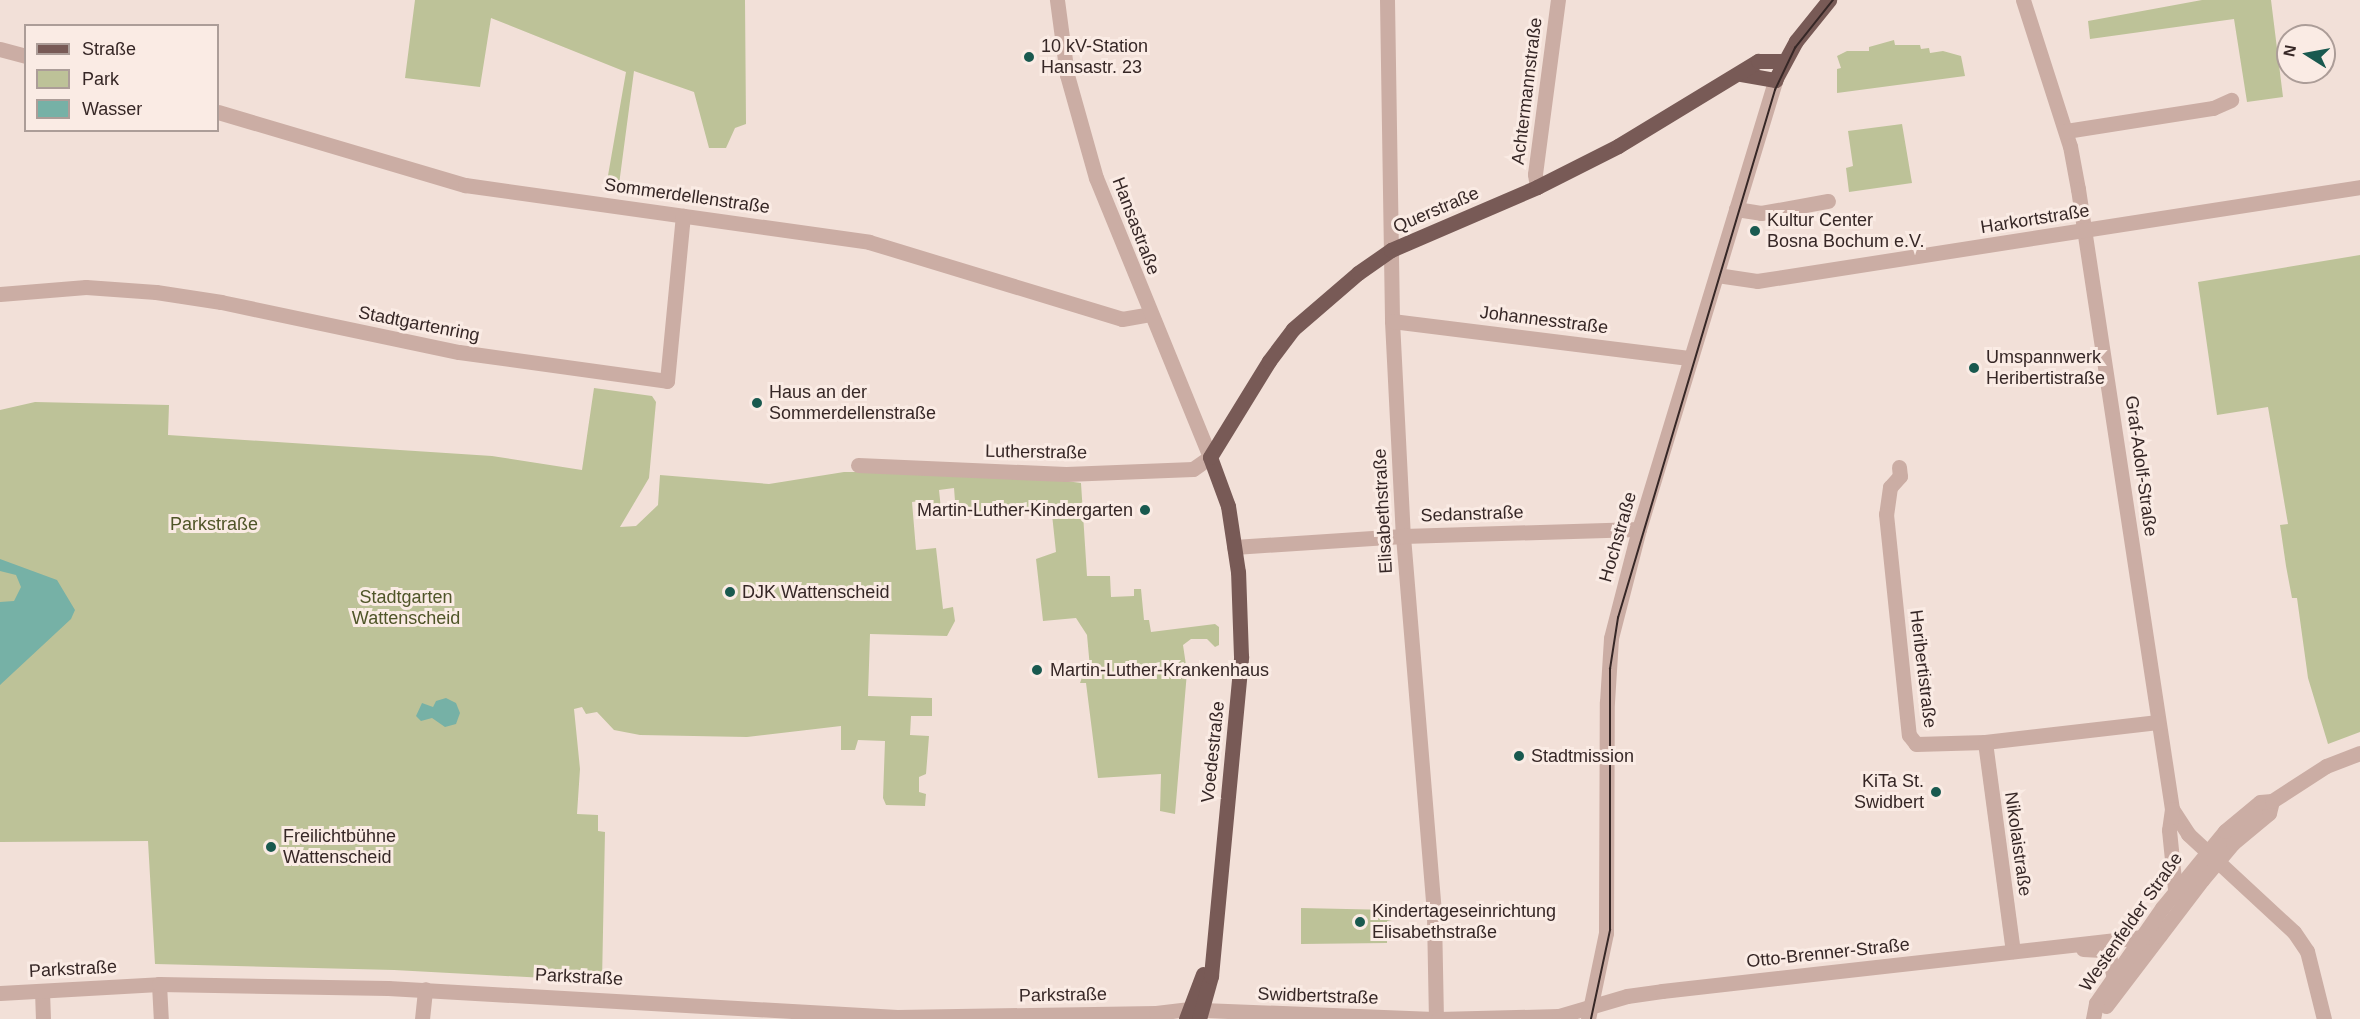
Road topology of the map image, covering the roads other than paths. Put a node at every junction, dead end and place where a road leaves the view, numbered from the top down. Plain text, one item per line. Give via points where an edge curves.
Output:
1 (1057, 0) edge
2 (1387, 0) edge
3 (1558, 0) edge
4 (1829, 0) edge
5 (2023, 0) edge
6 (0, 49) edge
7 (24, 55) edge
8 (1783, 61) junction
9 (1741, 74) junction
10 (1775, 80) junction
11 (2231, 100) dead end
12 (219, 112) edge
13 (2066, 131) junction
14 (1537, 187) junction
15 (2360, 187) edge
16 (1828, 201) dead end
17 (1736, 209) junction
18 (683, 216) junction
19 (2085, 231) junction
20 (1390, 250) junction
21 (1717, 274) junction
22 (0, 294) edge
23 (1149, 315) junction
24 (1392, 321) junction
25 (1691, 358) junction
26 (1210, 457) junction
27 (858, 465) dead end
28 (1899, 467) dead end
29 (1639, 529) junction
30 (1403, 536) junction
31 (1234, 547) junction
32 (2158, 722) junction
33 (1985, 742) junction
34 (2360, 753) edge
35 (2172, 809) junction
36 (2212, 856) junction
37 (2175, 889) junction
38 (2153, 935) junction
39 (2071, 945) junction
40 (2013, 951) junction
41 (2114, 978) junction
42 (159, 984) junction
43 (425, 989) junction
44 (42, 991) junction
45 (0, 993) edge
46 (1194, 1014) edge
47 (1589, 1014) edge
48 (1161, 1016) edge
49 (867, 1017) edge
50 (43, 1019) edge
51 (162, 1019) edge
52 (422, 1019) edge
53 (1436, 1019) edge
54 (2093, 1019) edge
55 (2324, 1019) edge

1 - 23 street, Hansastraße via 1064,58 1087,149
2 - 20 street, Elisabethstraße
3 - 14 street, Achtermannstraße via 1535,174
4 - 8 main road
5 - 13 street, Graf-Adolf-Straße
6 - 7 street
8 - 9 main road, Querstraße via 1758,62
8 - 10 main road
9 - 10 main road
9 - 14 main road, Querstraße via 1618,146
10 - 17 street, Hochstraße
11 - 13 street via 2213,108
12 - 18 street, Sommerdellenstraße via 465,184
13 - 19 street, Graf-Adolf-Straße
14 - 20 main road, Querstraße
15 - 19 street, Harkortstraße
16 - 17 street via 1761,213
17 - 21 street, Hochstraße
18 - 22 street, Stadtgartenring via 667,381 459,352 156,292 86,287
18 - 23 street, Sommerdellenstraße via 869,242 1122,320
19 - 21 street, Harkortstraße via 1757,281
19 - 32 street, Graf-Adolf-Straße
20 - 24 street, Elisabethstraße
20 - 26 main road, Querstraße via 1293,329
21 - 25 street, Hochstraße
23 - 26 street, Hansastraße
24 - 25 street, Johannesstraße
24 - 30 street, Elisabethstraße
25 - 29 street, Hochstraße
26 - 27 street, Lutherstraße via 1193,469 1066,474
26 - 31 main road, Voedestraße via 1225,497
28 - 33 street, Heribertistraße via 1900,476 1890,487 1886,514 1909,735 1916,744 1928,746
29 - 30 street, Sedanstraße
29 - 47 street, Hochstraße via 1608,656 1606,933
30 - 31 street, Sedanstraße
30 - 53 street, Elisabethstraße via 1433,904
31 - 46 main road, Voedestraße via 1240,597 1240,667 1214,946
32 - 33 street, Heribertistraße
32 - 35 street, Graf-Adolf-Straße
33 - 40 street, Nikolaistraße
34 - 36 street, Westenfelder Straße via 2326,766 2272,801 2260,802
35 - 36 street, Graf-Adolf-Straße via 2188,834
35 - 37 street, Graf-Adolf-Straße via 2169,830
36 - 37 street, Westenfelder Straße
36 - 38 street, Westenfelder Straße
36 - 55 street, Graf-Adolf-Straße via 2294,932 2307,951
37 - 38 street, Westenfelder Straße
38 - 39 street, Otto-Brenner-Straße
38 - 41 street, Westenfelder Straße
38 - 54 street, Westenfelder Straße
39 - 40 street, Otto-Brenner-Straße
39 - 41 street, Otto-Brenner-Straße via 2102,950 2112,961
40 - 47 street, Otto-Brenner-Straße via 1627,996
41 - 54 street, Westenfelder Straße via 2096,1003
42 - 43 street, Parkstraße
42 - 44 street, Parkstraße
42 - 51 street
43 - 49 street, Parkstraße
43 - 52 street
44 - 45 street, Parkstraße
44 - 50 street
46 - 48 street, Parkstraße
46 - 53 street, Swidbertstraße
47 - 53 street, Swidbertstraße
48 - 49 street, Parkstraße

